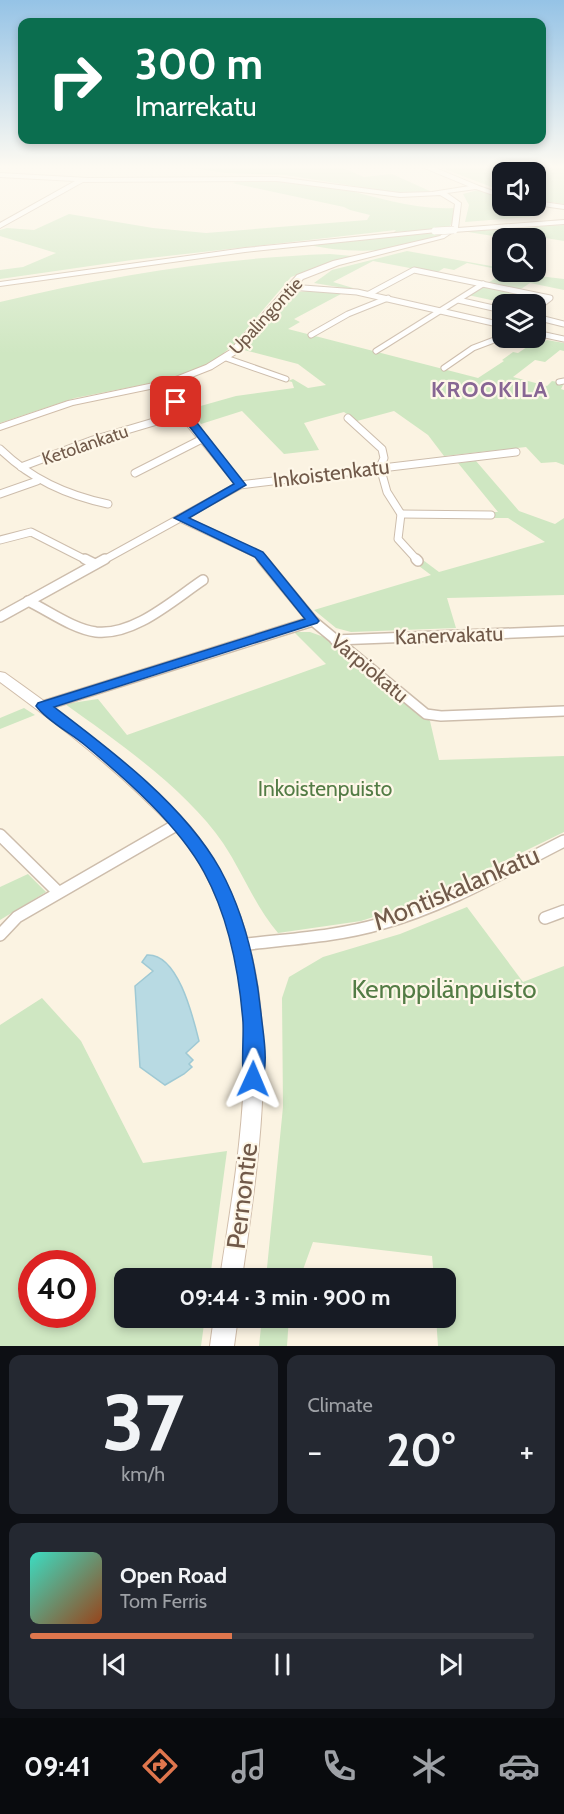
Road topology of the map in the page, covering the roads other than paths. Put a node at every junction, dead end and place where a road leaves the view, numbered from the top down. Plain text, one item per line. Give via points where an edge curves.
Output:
1 (452, 229) edge
2 (471, 229) edge
3 (111, 267) junction
4 (0, 282) edge
5 (483, 284) junction
6 (290, 287) junction
7 (0, 292) edge
8 (369, 294) junction
9 (531, 294) edge
10 (388, 298) junction
11 (458, 300) junction
12 (492, 308) edge
13 (440, 311) junction
14 (546, 320) edge
15 (492, 323) edge
16 (564, 324) edge
17 (311, 335) dead end
18 (546, 335) edge
19 (564, 339) edge
20 (492, 341) edge
21 (376, 351) dead end
22 (226, 358) junction
23 (444, 368) dead end
24 (286, 379) dead end
25 (159, 385) junction
26 (184, 412) junction
27 (348, 418) dead end
28 (0, 427) edge
29 (204, 438) junction
30 (516, 452) dead end
31 (2, 453) edge
32 (21, 467) junction
33 (380, 467) junction
34 (135, 473) dead end
35 (37, 481) junction
36 (240, 485) junction
37 (0, 494) edge
38 (108, 504) dead end
39 (401, 514) junction
40 (490, 515) dead end
41 (180, 518) junction
42 (0, 540) edge
43 (418, 561) dead end
44 (95, 564) junction
45 (203, 580) dead end
46 (28, 601) junction
47 (0, 617) edge
48 (313, 621) junction
49 (564, 632) edge
50 (335, 640) junction
51 (0, 676) edge
52 (43, 706) junction
53 (564, 711) edge
54 (178, 824) junction
55 (0, 835) edge
56 (564, 841) edge
57 (58, 892) junction
58 (564, 911) edge
59 (545, 918) dead end
60 (0, 934) edge
61 (240, 945) junction
62 (232, 1268) edge
63 (224, 1328) edge
64 (222, 1346) edge

1 - 6 street, Upalingontie via 429,242 326,266 300,277
2 - 3 street, bridge via 279,246
3 - 4 street
3 - 7 street
5 - 8 street via 414,270
5 - 9 street
5 - 11 street
6 - 8 street
6 - 22 street, Upalingontie
8 - 10 street
10 - 13 street
10 - 17 street
11 - 12 street
11 - 13 street
13 - 15 street
13 - 21 street
14 - 16 street
18 - 19 street
20 - 23 street via 473,348
22 - 24 street
22 - 25 street, Upalingontie
25 - 26 street
25 - 28 street, Upalingontie via 82,400
26 - 29 street
26 - 32 street, Ketolankatu
27 - 33 street via 382,449
29 - 34 street
29 - 36 street
30 - 33 street, Inkoistenkatu
31 - 32 street
32 - 35 street
33 - 36 street, Inkoistenkatu
33 - 39 street via 387,492
35 - 37 street
35 - 38 street via 77,498
36 - 41 street, Inkoistenkatu
39 - 40 street
39 - 43 street via 398,539
41 - 44 street, Inkoistenkatu
41 - 48 street, Varpiokatu via 259,555
42 - 44 street via 31,532
44 - 46 street, Inkoistenkatu
45 - 46 street via 144,618 103,632 90,631
46 - 47 street, Inkoistenkatu
48 - 50 street, Varpiokatu
48 - 52 street
49 - 50 street, Kanervakatu
50 - 53 street, Varpiokatu via 426,714
51 - 52 street, Pernontie
52 - 54 street, Pernontie via 118,765
54 - 57 street
54 - 61 street, Pernontie via 213,872
55 - 57 street
56 - 61 street, Montiskalankatu via 442,900 379,924 348,932
57 - 60 street via 17,916
58 - 59 street
61 - 62 street, Pernontie via 252,1016 253,1079 249,1145
63 - 64 street

